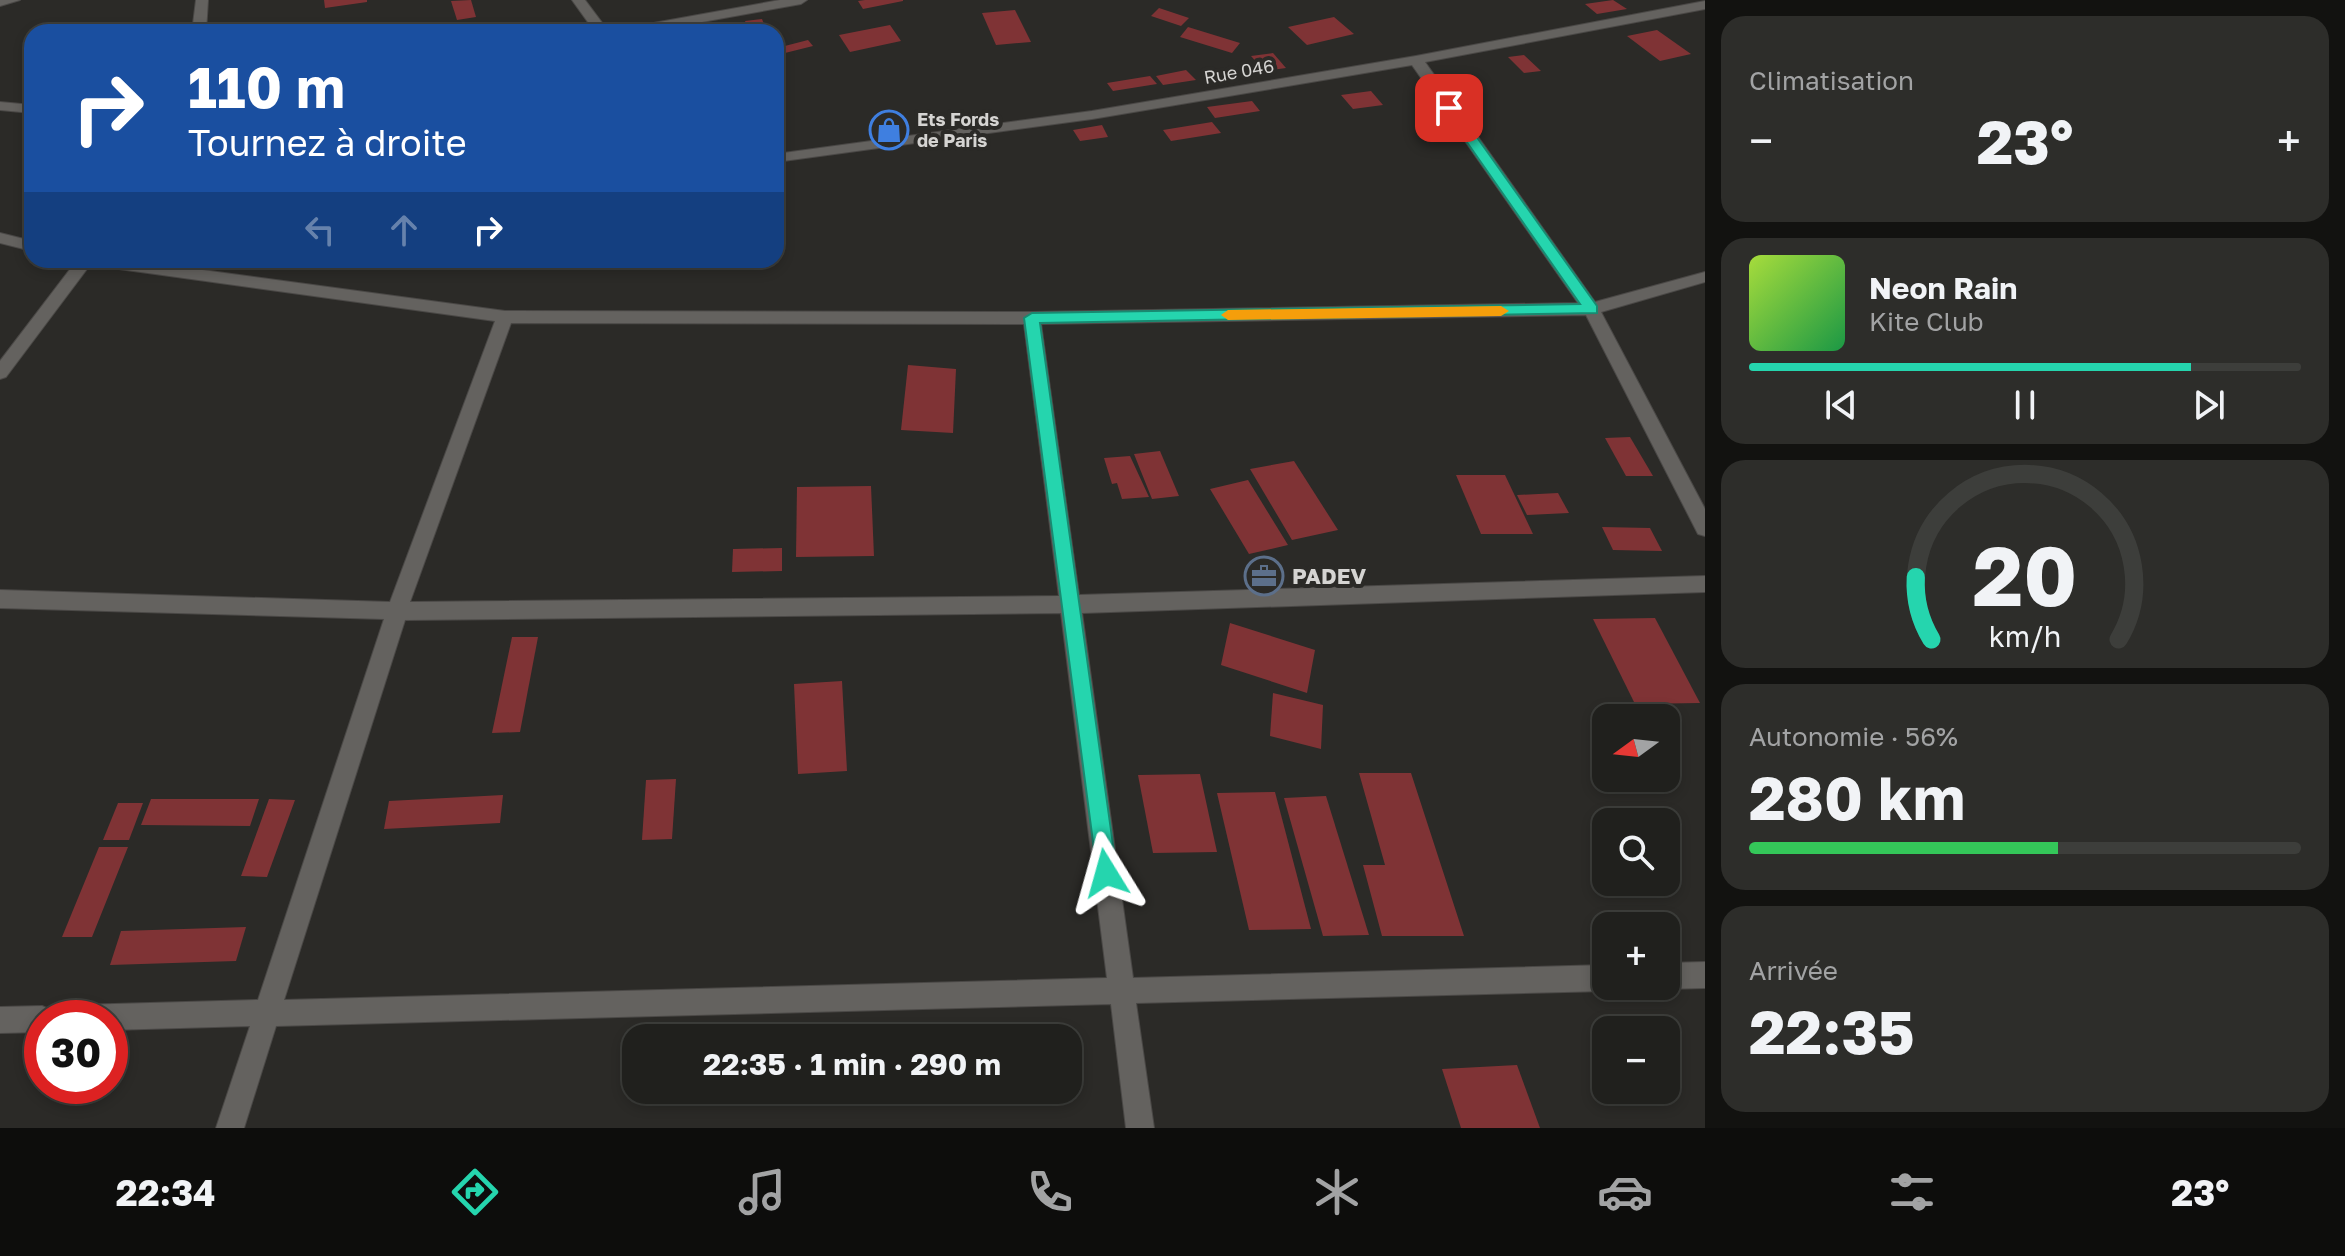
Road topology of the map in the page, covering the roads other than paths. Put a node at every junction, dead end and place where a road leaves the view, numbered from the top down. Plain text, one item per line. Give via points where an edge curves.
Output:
1 (14, 0) edge
2 (202, 0) edge
3 (578, 0) edge
4 (801, 0) edge
5 (0, 2) edge
6 (1705, 5) edge
7 (200, 24) edge
8 (596, 24) edge
9 (670, 24) edge
10 (1416, 60) junction
11 (0, 106) edge
12 (24, 108) edge
13 (784, 157) edge
14 (0, 238) edge
15 (24, 244) edge
16 (82, 268) edge
17 (147, 268) edge
18 (1705, 277) edge
19 (1591, 309) junction
20 (505, 317) junction
21 (1032, 318) junction
22 (0, 373) edge
23 (1705, 528) edge
24 (1705, 584) edge
25 (0, 599) edge
26 (1070, 604) junction
27 (397, 611) junction
28 (1705, 975) edge
29 (1680, 976) edge
30 (1592, 978) edge
31 (1122, 992) junction
32 (269, 1013) junction
33 (128, 1017) edge
34 (24, 1019) edge
35 (0, 1020) edge
36 (230, 1128) edge
37 (1140, 1128) edge

1 - 5 street
2 - 7 street
3 - 8 street
4 - 9 street
6 - 10 street, Rue 046 / Rue 046
10 - 13 street, Rue 046 / Rue 046 via 1092,115
10 - 19 street
11 - 12 street
14 - 15 street
16 - 22 street
17 - 20 street
18 - 19 street
19 - 21 street
19 - 23 street
20 - 21 street
20 - 27 street
21 - 26 street
24 - 26 street
25 - 27 street
26 - 27 street
26 - 31 street
27 - 32 street
28 - 29 street
30 - 31 street
31 - 32 street
31 - 37 street
32 - 33 street
32 - 36 street
34 - 35 street

